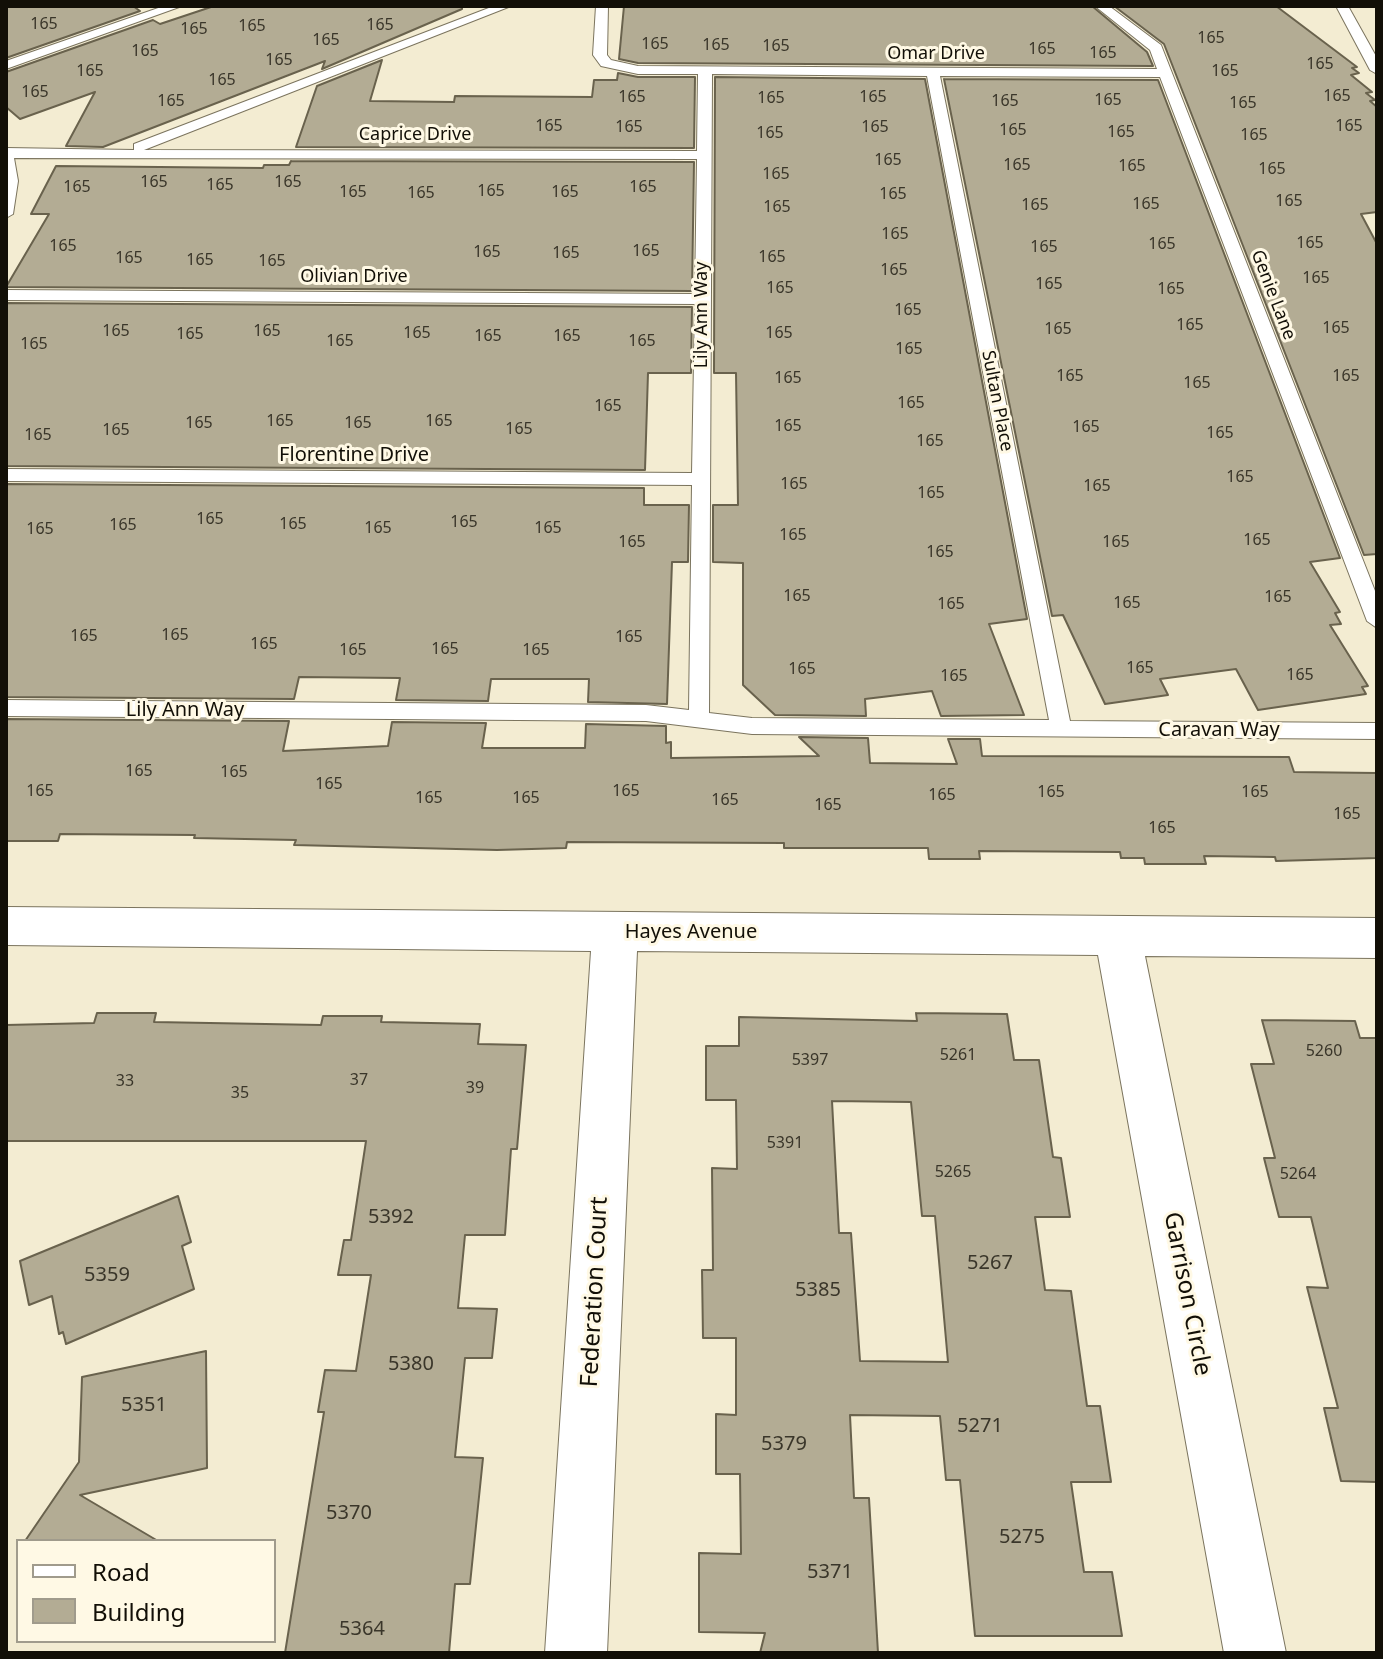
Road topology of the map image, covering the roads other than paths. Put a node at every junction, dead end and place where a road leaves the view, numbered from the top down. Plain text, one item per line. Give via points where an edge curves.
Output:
1 (176, 6) edge
2 (505, 6) edge
3 (602, 6) edge
4 (1101, 6) edge
5 (1342, 6) edge
6 (6, 65) edge
7 (1377, 70) edge
8 (705, 71) junction
9 (933, 72) junction
10 (1166, 73) junction
11 (127, 152) junction
12 (7, 153) edge
13 (702, 155) junction
14 (6, 214) edge
15 (6, 295) edge
16 (702, 299) junction
17 (6, 475) edge
18 (702, 479) junction
19 (1377, 621) edge
20 (6, 708) edge
21 (699, 719) junction
22 (1061, 729) junction
23 (1377, 731) edge
24 (6, 926) edge
25 (615, 932) junction
26 (1118, 935) junction
27 (1377, 938) edge
28 (576, 1653) edge
29 (1255, 1653) edge

1 - 6 lane
2 - 11 lane, Caprice Drive
3 - 8 lane via 598,47 606,63 638,70
4 - 10 lane, Genie Lane via 1156,48
5 - 7 lane
8 - 9 lane, Omar Drive
8 - 13 lane, Lily Ann Way
9 - 10 lane, Omar Drive
9 - 22 lane, Sultan Place
10 - 19 lane, Genie Lane
11 - 12 lane, Caprice Drive
11 - 13 lane, Caprice Drive
12 - 14 lane via 11,181
13 - 16 lane, Lily Ann Way
15 - 16 lane, Olivian Drive
16 - 18 lane, Lily Ann Way
17 - 18 lane, Florentine Drive
18 - 21 lane, Lily Ann Way
20 - 21 lane, Lily Ann Way via 646,713
21 - 22 lane, Lily Ann Way via 752,726
22 - 23 lane, Caravan Way
24 - 25 street, Hayes Avenue
25 - 26 street, Hayes Avenue
25 - 28 street, Federation Court
26 - 27 street, Hayes Avenue
26 - 29 street, Garrison Circle

